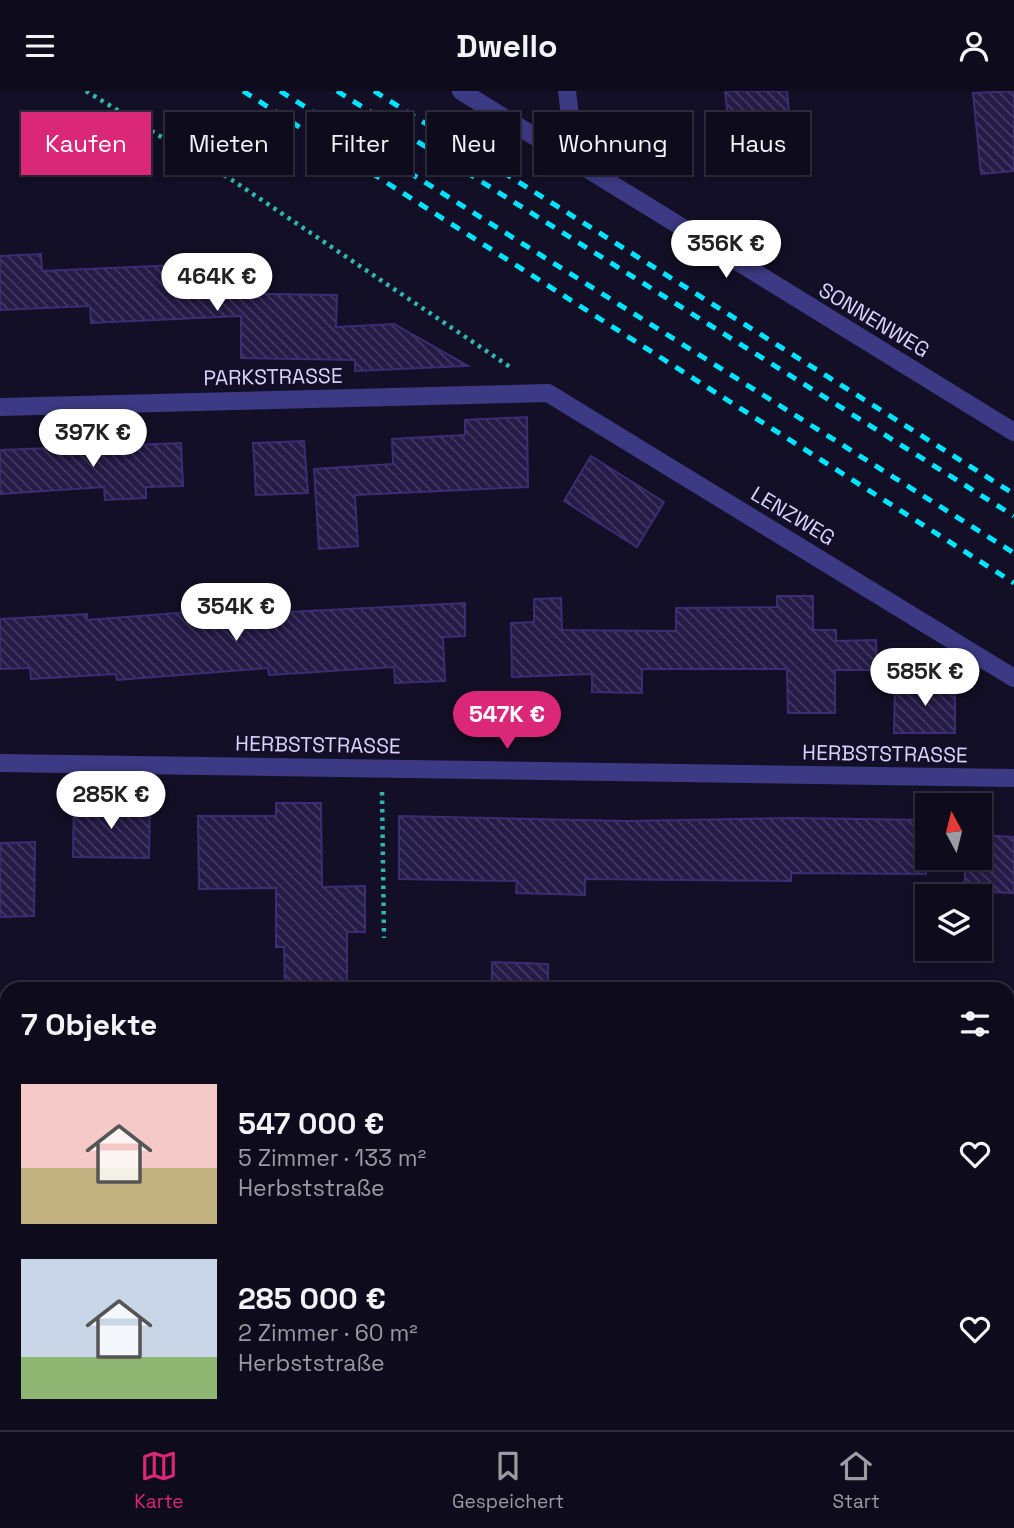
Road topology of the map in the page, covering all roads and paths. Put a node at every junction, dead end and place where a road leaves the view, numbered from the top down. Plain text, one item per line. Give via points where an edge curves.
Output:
1 (86, 91) edge
2 (461, 91) edge
3 (566, 91) edge
4 (569, 112) edge
5 (534, 136) edge
6 (597, 175) edge
7 (514, 370) dead end
8 (548, 393) joint
9 (0, 407) edge
10 (1014, 432) edge
11 (1014, 678) edge
12 (0, 763) edge
13 (381, 769) junction
14 (1014, 778) edge
15 (384, 938) dead end

1 - 7 path via 232,180
2 - 5 street, SONNENWEG
3 - 4 street
6 - 10 street, SONNENWEG
8 - 9 street, PARKSTRASSE
8 - 11 street, LENZWEG
12 - 13 street, HERBSTSTRASSE
13 - 14 street, HERBSTSTRASSE
13 - 15 path

